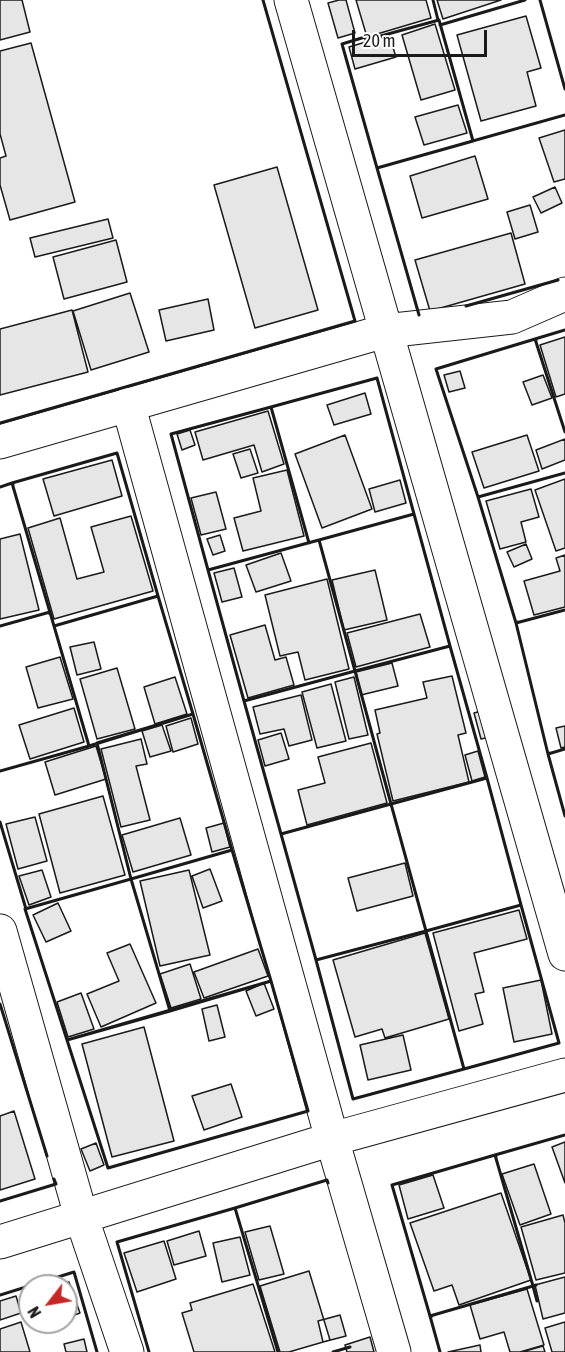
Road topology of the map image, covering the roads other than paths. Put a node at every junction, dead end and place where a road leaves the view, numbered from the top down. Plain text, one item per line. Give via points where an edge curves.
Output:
1 (291, 0) edge
2 (565, 294) edge
3 (386, 330) junction
4 (128, 404) junction
5 (0, 442) edge
6 (0, 931) edge
7 (565, 954) edge
8 (565, 1075) edge
9 (332, 1139) junction
10 (81, 1216) junction
11 (0, 1242) edge
12 (127, 1352) edge
13 (394, 1352) edge

1 - 3 street
2 - 3 street via 512,316
3 - 4 street
3 - 7 street
4 - 5 street
4 - 9 street
6 - 10 street
8 - 9 street
9 - 10 street
9 - 13 street
10 - 11 street
10 - 12 street

